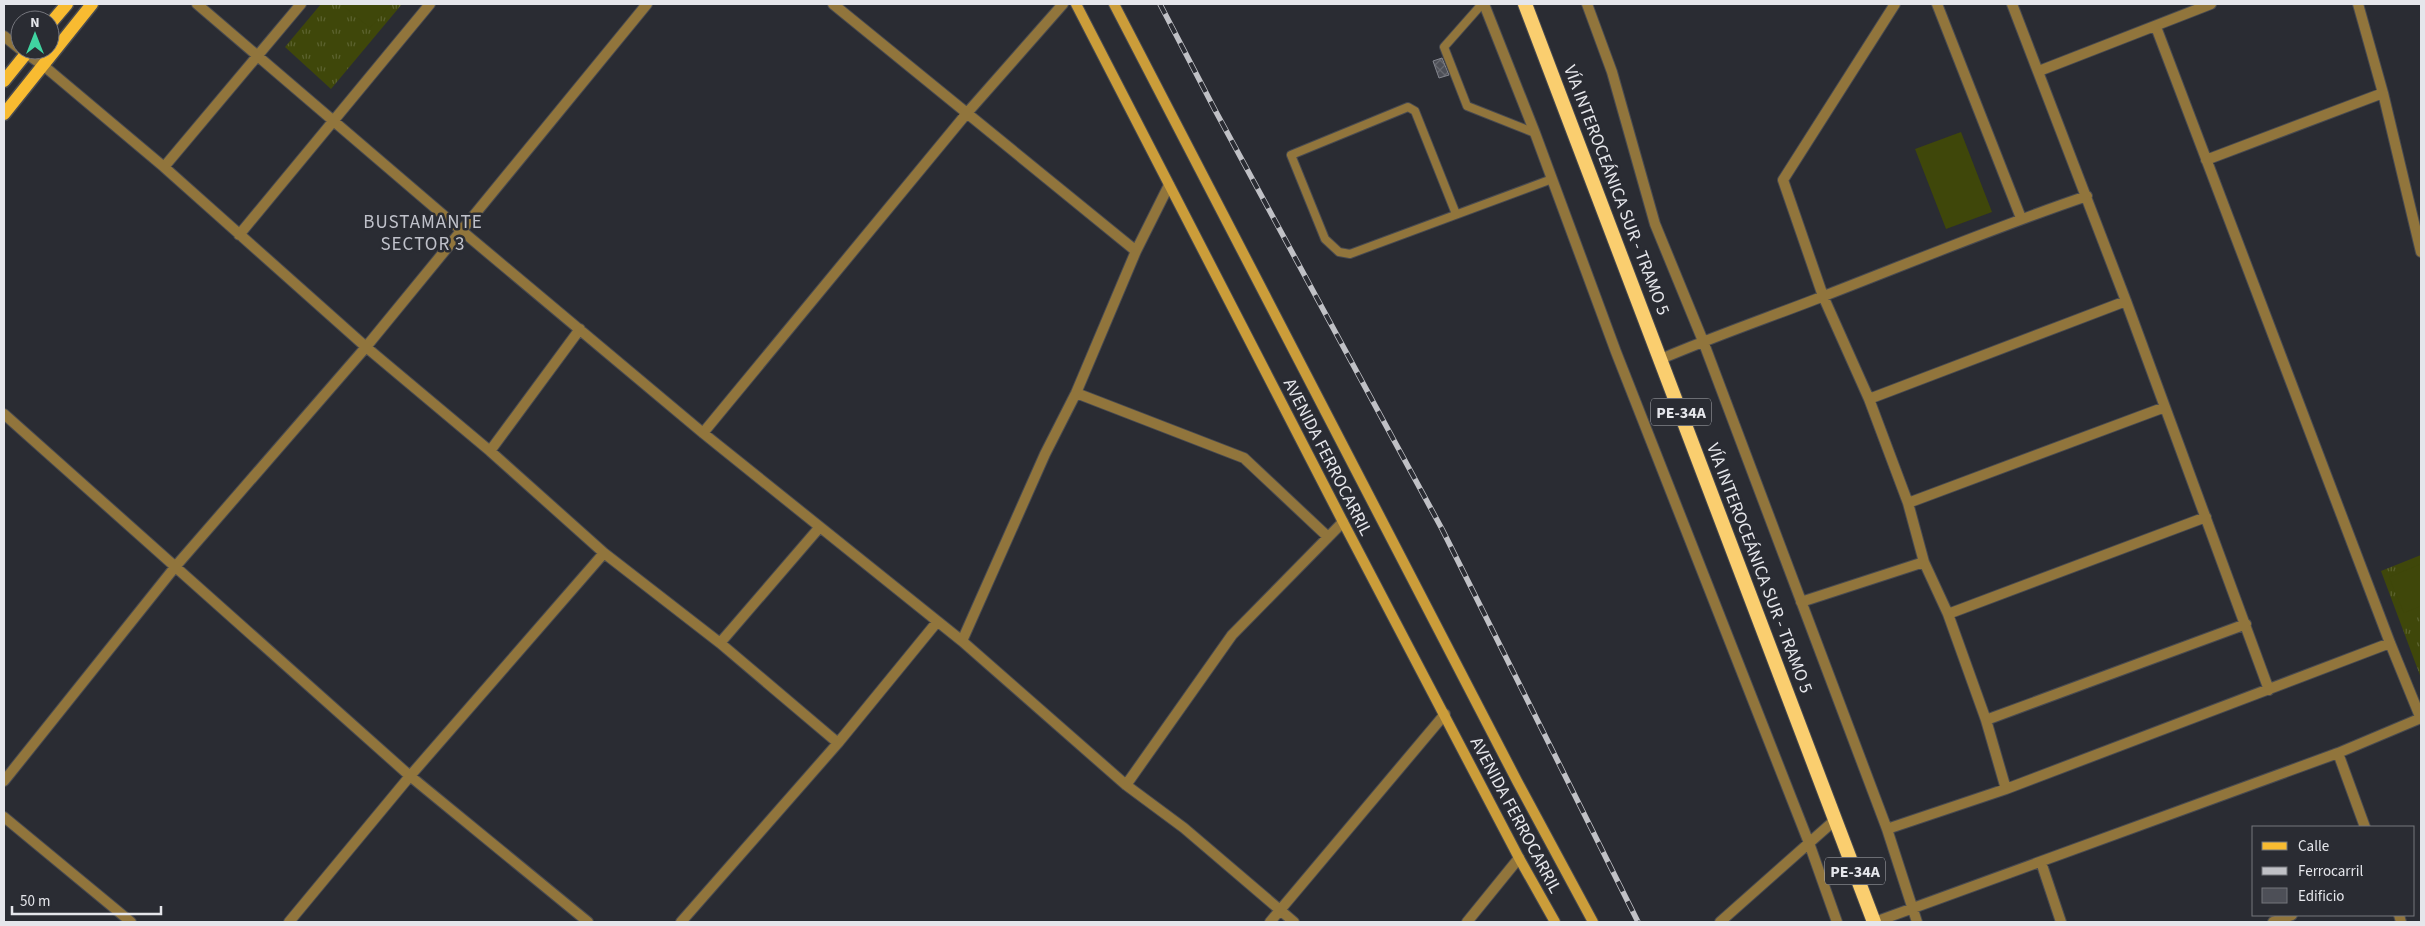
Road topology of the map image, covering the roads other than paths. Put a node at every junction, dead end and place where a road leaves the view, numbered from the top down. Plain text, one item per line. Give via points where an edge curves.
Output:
1 (92, 4) edge
2 (197, 4) edge
3 (301, 4) edge
4 (430, 4) edge
5 (647, 4) edge
6 (833, 4) edge
7 (1063, 4) edge
8 (1076, 4) edge
9 (1114, 4) edge
10 (1483, 4) edge
11 (1525, 4) edge
12 (1587, 4) edge
13 (1895, 4) edge
14 (1937, 4) edge
15 (2012, 4) edge
16 (2211, 4) edge
17 (2358, 4) edge
18 (2156, 27) junction
19 (258, 55) junction
20 (18, 60) edge
21 (36, 60) edge
22 (44, 66) junction
23 (2039, 71) junction
24 (4, 81) edge
25 (2384, 93) junction
26 (967, 113) junction
27 (4, 114) edge
28 (333, 120) junction
29 (1535, 133) junction
30 (2206, 160) junction
31 (164, 168) junction
32 (1552, 179) junction
33 (1169, 185) junction
34 (2087, 196) junction
35 (1456, 214) junction
36 (2021, 218) junction
37 (462, 232) junction
38 (238, 235) junction
39 (1136, 251) junction
40 (2421, 252) edge
41 (1823, 296) junction
42 (2126, 301) junction
43 (580, 329) junction
44 (1703, 341) junction
45 (366, 347) junction
46 (1661, 359) junction
47 (1076, 392) junction
48 (1869, 400) junction
49 (2164, 407) junction
50 (4, 414) edge
51 (703, 433) junction
52 (490, 451) junction
53 (1908, 503) junction
54 (2206, 517) junction
55 (1343, 522) junction
56 (819, 528) junction
57 (1328, 537) junction
58 (604, 553) junction
59 (1924, 562) junction
60 (175, 567) junction
61 (1801, 602) junction
62 (1948, 614) junction
63 (937, 622) junction
64 (2246, 624) junction
65 (962, 641) junction
66 (720, 643) junction
67 (2390, 643) junction
68 (2269, 690) junction
69 (1445, 714) junction
70 (2421, 719) edge
71 (1986, 720) junction
72 (838, 743) junction
73 (2338, 754) junction
74 (410, 776) junction
75 (4, 781) edge
76 (1126, 785) junction
77 (2006, 789) junction
78 (4, 817) edge
79 (1835, 820) junction
80 (2365, 826) edge
81 (1887, 829) junction
82 (1809, 843) junction
83 (1519, 858) junction
84 (2041, 862) junction
85 (1912, 909) junction
86 (1279, 911) junction
87 (2289, 916) edge
88 (131, 922) edge
89 (289, 922) edge
90 (588, 922) edge
91 (680, 922) edge
92 (1270, 922) edge
93 (1294, 922) edge
94 (1467, 922) edge
95 (1555, 922) edge
96 (1593, 922) edge
97 (1720, 922) edge
98 (1837, 922) edge
99 (1875, 922) edge
100 (1917, 922) edge
101 (2061, 922) edge
102 (2273, 922) edge

1 - 22 main road
2 - 19 street
3 - 19 street
4 - 28 street
5 - 37 street
6 - 26 street
7 - 26 street
8 - 33 main road, AVENIDA FERROCARRIL
9 - 96 main road, AVENIDA FERROCARRIL
10 - 29 street
10 - 29 lane via 1444,47 1466,106
11 - 46 highway, VÍA INTEROCEÁNICA SUR - TRAMO 5 / PE-34A
12 - 44 street via 1612,72 1655,224
13 - 41 street via 1783,180
14 - 36 street
15 - 23 street
16 - 18 street
17 - 25 street
18 - 23 street
18 - 30 street
19 - 28 street
19 - 31 street
20 - 24 main road
21 - 22 street
22 - 27 main road
22 - 31 street
23 - 34 street
25 - 30 street
25 - 40 street
26 - 39 street
26 - 51 street
28 - 37 street
28 - 38 street
29 - 32 street
30 - 67 street
31 - 38 street
32 - 35 lane
32 - 82 street via 1616,352
33 - 39 street
33 - 55 main road, AVENIDA FERROCARRIL
34 - 36 street
34 - 42 street
35 - 35 lane via 1350,254 1338,252 1325,239 1291,155 1408,107 1415,111
36 - 41 street
37 - 43 street
37 - 45 street
38 - 45 street
39 - 47 street
41 - 44 street
41 - 48 street
42 - 48 street
42 - 49 street
43 - 51 street
43 - 52 street
44 - 46 street
44 - 61 street
45 - 52 street
45 - 60 street
46 - 79 highway, VÍA INTEROCEÁNICA SUR - TRAMO 5 / PE-34A
47 - 57 street via 1244,458
47 - 65 street
48 - 53 street
49 - 53 street
49 - 54 street
50 - 60 street
51 - 56 street
52 - 58 street
53 - 59 street
54 - 62 street
54 - 64 street
55 - 57 street
55 - 69 main road, AVENIDA FERROCARRIL
56 - 63 street
56 - 66 street
57 - 76 street via 1232,635
58 - 66 street
58 - 74 street
59 - 61 street
59 - 62 street
60 - 74 street
60 - 75 street
61 - 81 street
62 - 71 street
63 - 65 street
63 - 72 street
64 - 68 street
64 - 71 street
65 - 76 street
66 - 72 street
67 - 68 street
67 - 70 street
68 - 77 street
69 - 83 main road, AVENIDA FERROCARRIL
69 - 86 street
70 - 73 street
71 - 77 street
72 - 91 street
73 - 80 street
73 - 84 street
74 - 89 street
74 - 90 street
76 - 86 street via 1184,828
77 - 81 street
78 - 88 street
79 - 82 street
79 - 99 highway, VÍA INTEROCEÁNICA SUR - TRAMO 5 / PE-34A
81 - 85 street
82 - 97 street
82 - 98 street
83 - 94 street
83 - 95 main road, AVENIDA FERROCARRIL
84 - 85 street
84 - 101 street
85 - 99 street
85 - 100 street
86 - 92 street
86 - 93 street
87 - 102 street

